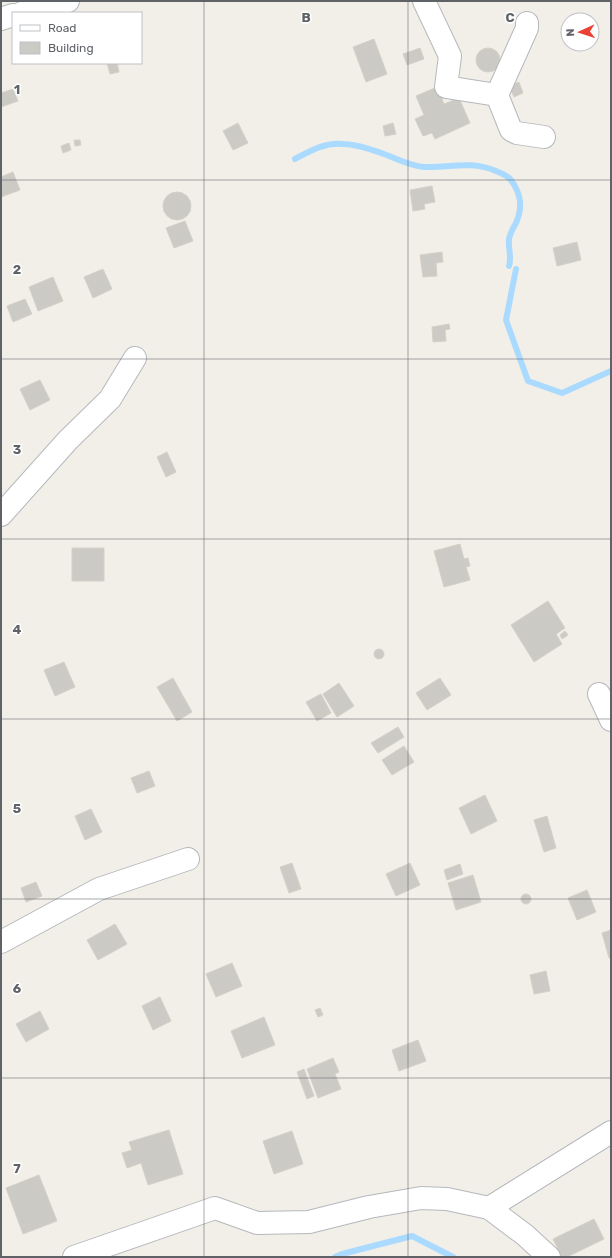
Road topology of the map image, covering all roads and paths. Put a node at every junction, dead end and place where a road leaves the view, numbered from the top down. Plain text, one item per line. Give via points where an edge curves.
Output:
1 (68, 1) edge
2 (424, 1) edge
3 (26, 12) edge
4 (12, 15) edge
5 (1, 19) edge
6 (527, 22) dead end
7 (497, 95) junction
8 (544, 137) dead end
9 (135, 358) dead end
10 (1, 515) edge
11 (599, 694) dead end
12 (611, 720) edge
13 (188, 859) dead end
14 (1, 942) edge
15 (611, 1132) edge
16 (489, 1208) junction
17 (74, 1257) edge
18 (549, 1257) edge

1 - 3 street
2 - 7 street via 450,56 446,87
4 - 5 street
6 - 7 street via 527,28
7 - 8 street via 511,130
9 - 10 street via 110,399 68,440
11 - 12 street
13 - 14 street via 99,889
15 - 16 street
16 - 17 street via 447,1199 421,1198 369,1206 309,1222 257,1223 215,1208
16 - 18 street

